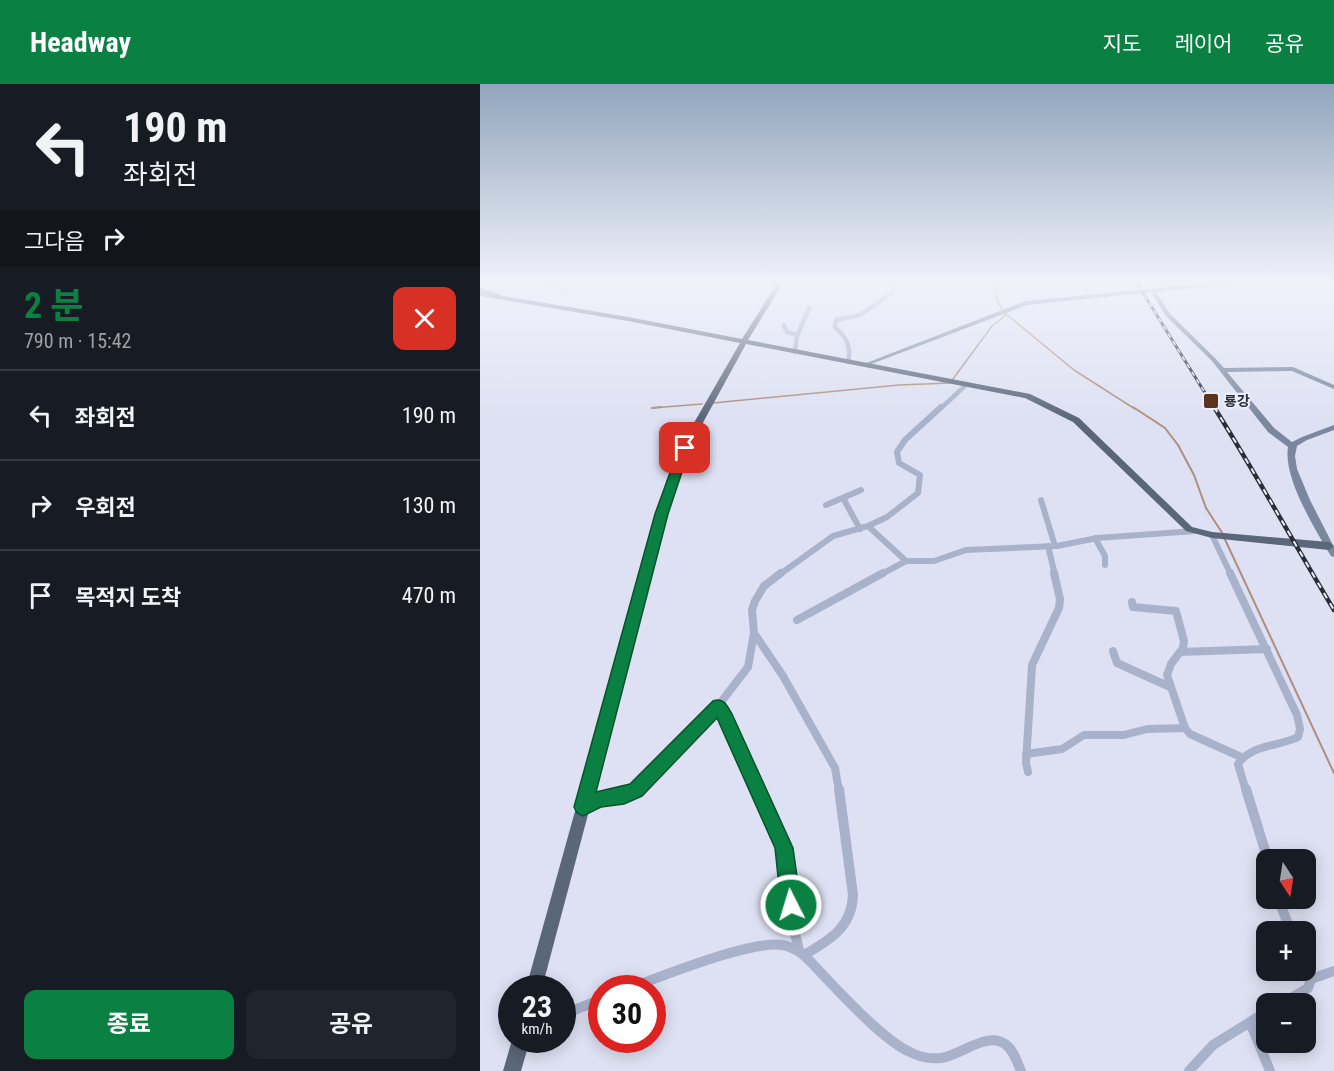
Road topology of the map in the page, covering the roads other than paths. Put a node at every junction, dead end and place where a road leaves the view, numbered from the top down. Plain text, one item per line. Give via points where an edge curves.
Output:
1 (657, 326) edge
2 (754, 326) edge
3 (784, 326) edge
4 (802, 326) edge
5 (837, 326) edge
6 (966, 326) edge
7 (1179, 326) edge
8 (798, 335) junction
9 (744, 342) junction
10 (795, 352) junction
11 (849, 362) junction
12 (864, 365) junction
13 (1223, 370) junction
14 (967, 384) junction
15 (1334, 387) edge
16 (1334, 427) edge
17 (1292, 446) junction
18 (861, 490) dead end
19 (843, 498) junction
20 (1041, 500) dead end
21 (826, 506) dead end
22 (868, 526) junction
23 (860, 529) junction
24 (1195, 531) junction
25 (1219, 536) junction
26 (1095, 538) junction
27 (1051, 546) junction
28 (1332, 550) edge
29 (906, 561) junction
30 (1105, 565) dead end
31 (1132, 602) dead end
32 (797, 620) dead end
33 (754, 633) junction
34 (1267, 649) junction
35 (1113, 651) dead end
36 (1180, 652) junction
37 (1170, 687) junction
38 (718, 706) junction
39 (1185, 728) junction
40 (1026, 754) junction
41 (1241, 757) junction
42 (1028, 772) dead end
43 (583, 807) junction
44 (1264, 849) edge
45 (801, 952) junction
46 (1334, 970) edge
47 (538, 975) edge
48 (665, 975) edge
49 (1316, 977) edge
50 (1310, 981) edge
51 (1300, 993) edge
52 (1256, 1018) edge
53 (1250, 1022) junction
54 (517, 1053) edge
55 (512, 1071) edge
56 (1021, 1071) edge
57 (1189, 1071) edge
58 (1270, 1071) edge

1 - 9 main road
2 - 9 main road
3 - 8 street via 787,332
4 - 8 street
5 - 11 street via 846,338
6 - 12 street
7 - 13 street
8 - 10 street
9 - 10 main road
9 - 43 main road via 689,437 672,479
10 - 11 main road
11 - 12 main road
12 - 14 main road
13 - 15 street via 1293,369
13 - 17 street via 1271,430
14 - 22 street via 905,440 897,452 899,463 920,475 918,493
14 - 24 main road via 1027,396 1076,420 1179,521
16 - 17 street
17 - 28 street via 1297,481
18 - 19 street
19 - 21 street
19 - 23 street
20 - 27 street
22 - 23 street
22 - 29 street
23 - 33 street via 833,536 764,586 753,605
24 - 25 main road
24 - 26 street
25 - 28 main road
25 - 34 street
26 - 27 street
26 - 30 street via 1105,556
27 - 29 street via 966,550 934,561
27 - 40 street via 1059,608 1032,665
29 - 32 street
31 - 36 street via 1133,607 1176,611 1184,641
33 - 38 street via 748,667
33 - 45 street via 818,735 835,768 839,788 853,895 851,912 838,934
34 - 36 street
34 - 41 street via 1300,729 1298,737 1288,743
35 - 37 street via 1124,668
36 - 37 street via 1167,675
37 - 39 street
38 - 43 street via 636,790
38 - 45 street via 786,853 791,918
39 - 40 street via 1084,735 1062,749
39 - 41 street via 1190,734
40 - 42 street
41 - 44 street via 1240,775
43 - 47 main road
45 - 48 street via 767,944
45 - 56 street via 851,1004 906,1051 941,1058 986,1041 998,1041 1010,1047
46 - 49 street
50 - 51 street
52 - 53 street
53 - 57 street via 1210,1046
53 - 58 street
54 - 55 main road

